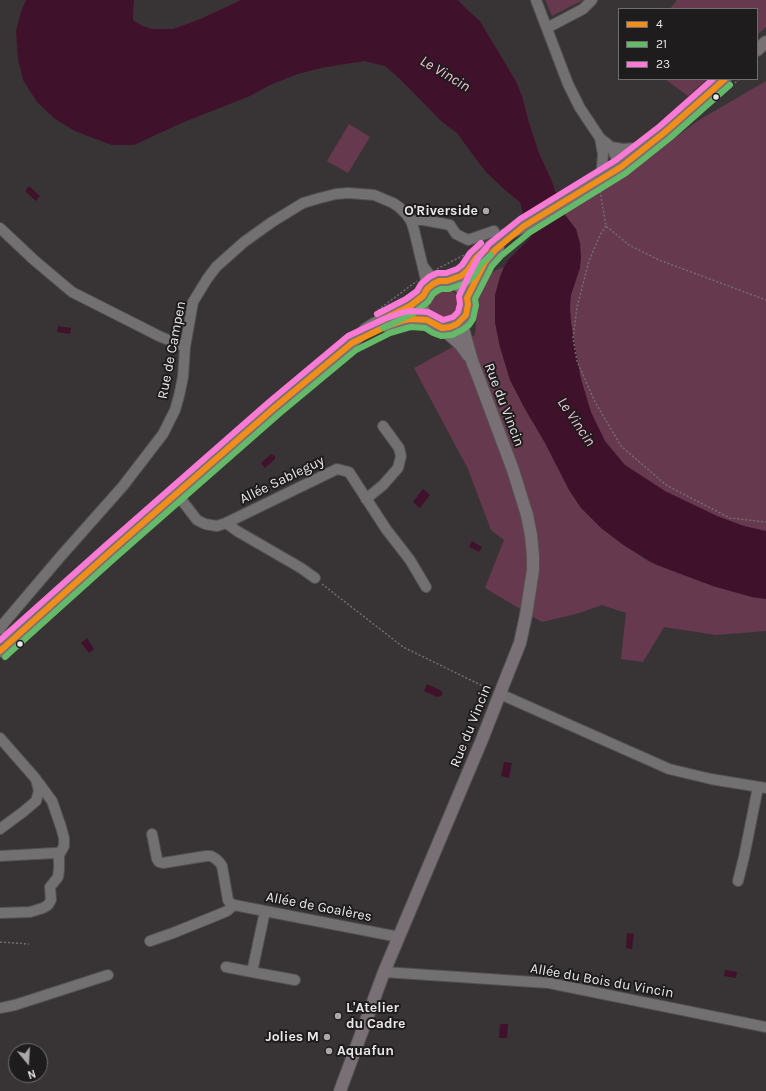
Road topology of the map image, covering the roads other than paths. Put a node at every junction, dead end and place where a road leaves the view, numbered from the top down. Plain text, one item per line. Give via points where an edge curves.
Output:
1 (536, 0) edge
2 (592, 0) edge
3 (547, 28) junction
4 (766, 42) edge
5 (758, 49) edge
6 (724, 80) edge
7 (600, 138) junction
8 (650, 144) junction
9 (611, 147) junction
10 (621, 167) junction
11 (600, 180) junction
12 (411, 221) junction
13 (524, 226) junction
14 (0, 228) edge
15 (494, 231) dead end
16 (422, 264) junction
17 (440, 278) junction
18 (423, 288) junction
19 (467, 298) junction
20 (463, 319) junction
21 (427, 320) junction
22 (442, 328) junction
23 (352, 343) junction
24 (185, 347) junction
25 (472, 361) junction
26 (383, 426) dead end
27 (177, 494) junction
28 (366, 499) junction
29 (226, 523) junction
30 (315, 578) road end
31 (426, 587) dead end
32 (0, 629) edge
33 (0, 651) edge
34 (500, 694) junction
35 (0, 738) edge
36 (36, 779) junction
37 (762, 787) edge
38 (0, 829) edge
39 (152, 834) dead end
40 (59, 855) junction
41 (0, 856) edge
42 (738, 882) dead end
43 (234, 905) junction
44 (265, 911) junction
45 (0, 913) edge
46 (399, 938) junction
47 (150, 941) dead end
48 (226, 968) dead end
49 (252, 972) junction
50 (384, 972) junction
51 (108, 975) dead end
52 (295, 980) dead end
53 (0, 1008) edge
54 (766, 1026) edge
55 (340, 1091) edge

1 - 3 street
2 - 3 street via 583,9
3 - 7 street via 568,84
4 - 5 main road
6 - 8 main road
7 - 9 street
7 - 11 street via 603,154
8 - 9 street via 623,149
8 - 10 main road
9 - 10 street
10 - 11 main road
11 - 13 main road
12 - 15 street via 424,220 450,225 456,234 468,240
12 - 16 street, Rue de Campen
12 - 24 street, Rue de Campen via 393,203 368,194 336,194 303,204 288,212 253,236 216,267 193,302
13 - 17 main road via 492,245 476,258 461,276
13 - 19 main road via 495,250 485,262
14 - 24 street via 72,292
16 - 17 street, Rue de Campen via 429,274
16 - 18 street, Rue de Campen via 425,276
17 - 18 main road
17 - 19 main road via 460,286
18 - 21 main road via 421,308
18 - 23 main road via 410,306 366,329
19 - 20 main road via 468,309
20 - 22 main road via 450,327
20 - 25 main road, Rue du Vincin via 462,325
21 - 22 main road
21 - 23 main road via 411,319 397,322
22 - 25 main road, Rue du Vincin via 461,345
23 - 27 main road
24 - 32 street, Rue de Campen via 179,396 164,434 123,486
25 - 34 main road, Rue du Vincin via 513,470 527,515 532,542 532,570 526,615 520,643
26 - 28 street via 399,448 401,456 398,468
27 - 29 street, Allée Sableguy via 197,520 217,526
27 - 33 main road
28 - 29 street, Allée Sableguy via 349,472 338,469
28 - 31 street, Allée Sableguy
29 - 30 street
34 - 37 street via 669,769
34 - 46 main road, Rue du Vincin
35 - 36 street
36 - 38 street via 39,791 36,801
36 - 40 street via 52,801 61,827 64,846
37 - 42 street
39 - 43 street via 159,862 206,856 216,859 222,866 228,900
40 - 41 street via 55,853
40 - 45 street via 58,877 50,886 48,905 30,912
43 - 44 street, Allée de Goalères
43 - 47 street via 227,911
44 - 46 street, Allée de Goalères
44 - 49 street
46 - 50 main road, Rue du Vincin
48 - 49 street
49 - 52 street
50 - 54 street, Allée du Bois du Vincin via 548,983
50 - 55 main road, Rue du Vincin
51 - 53 street

